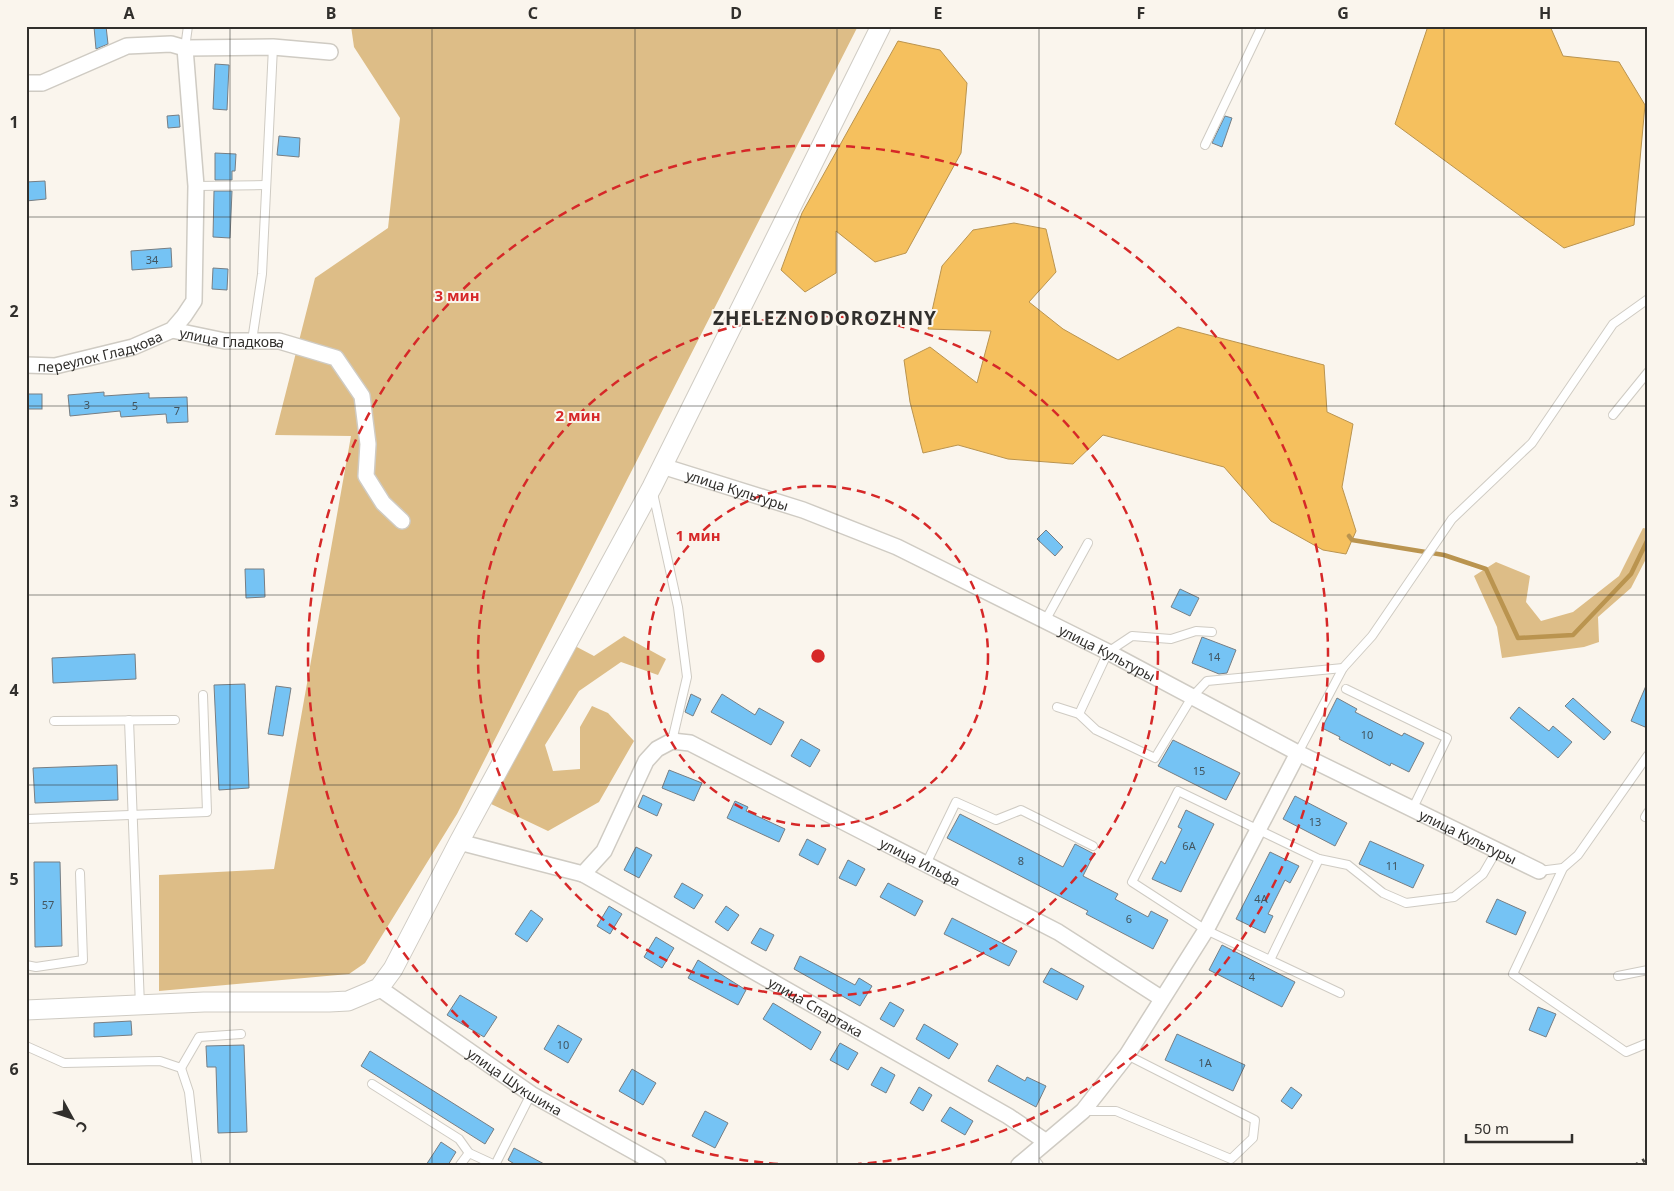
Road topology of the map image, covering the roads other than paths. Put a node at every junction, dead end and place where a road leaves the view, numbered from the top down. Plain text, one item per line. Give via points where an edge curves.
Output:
1 (188, 26) edge
2 (881, 26) edge
3 (1262, 26) edge
4 (274, 47) junction
5 (186, 48) junction
6 (330, 52) dead end
7 (26, 83) edge
8 (1204, 145) dead end
9 (196, 186) junction
10 (266, 186) junction
11 (1648, 299) edge
12 (172, 330) junction
13 (252, 341) junction
14 (26, 365) edge
15 (1648, 372) edge
16 (1613, 415) dead end
17 (662, 466) junction
18 (652, 487) junction
19 (402, 521) dead end
20 (1088, 543) dead end
21 (1045, 621) junction
22 (1212, 632) dead end
23 (1108, 652) junction
24 (1343, 668) junction
25 (1346, 689) dead end
26 (202, 695) dead end
27 (1192, 697) junction
28 (1057, 707) dead end
29 (1079, 714) junction
30 (129, 720) junction
31 (175, 720) dead end
32 (54, 721) dead end
33 (672, 741) junction
34 (1298, 753) junction
35 (1646, 759) edge
36 (1412, 810) junction
37 (134, 816) junction
38 (27, 819) edge
39 (1260, 829) junction
40 (459, 842) junction
41 (1094, 846) dead end
42 (1497, 850) junction
43 (1319, 859) junction
44 (926, 864) junction
45 (1563, 868) junction
46 (1539, 871) joint
47 (80, 873) dead end
48 (583, 874) junction
49 (1206, 930) junction
50 (1270, 960) junction
51 (26, 965) edge
52 (1648, 970) edge
53 (1618, 976) dead end
54 (379, 988) junction
55 (1340, 992) dead end
56 (1161, 998) junction
57 (140, 1007) junction
58 (26, 1010) edge
59 (241, 1034) dead end
60 (1648, 1043) edge
61 (26, 1046) edge
62 (1127, 1055) junction
63 (181, 1068) junction
64 (372, 1084) dead end
65 (531, 1094) junction
66 (1083, 1111) junction
67 (1045, 1141) junction
68 (469, 1153) junction
69 (1035, 1159) edge
70 (197, 1165) edge
71 (460, 1165) edge
72 (495, 1165) edge
73 (658, 1165) edge
74 (1019, 1165) edge

1 - 5 lane
2 - 17 street
3 - 8 lane
4 - 5 street
4 - 6 street
4 - 10 lane
5 - 7 street via 171,44 127,46 42,83
5 - 9 street, улица Гладкова
9 - 10 lane
9 - 12 street, улица Гладкова via 194,301
10 - 13 lane via 262,274
11 - 24 lane via 1613,324 1532,444 1452,519 1372,636
12 - 13 street, улица Гладкова via 224,340
12 - 14 street, переулок Гладкова via 133,347 55,366
13 - 19 street, улица Гладкова via 279,341 336,358 362,396 368,444 366,476 383,503
15 - 16 lane
17 - 18 street
17 - 21 street, улица Культуры via 803,510 897,547
18 - 33 lane via 678,607 687,677
18 - 40 street
20 - 21 lane
21 - 23 street, улица Культуры
22 - 23 lane via 1196,631 1171,639 1132,636
23 - 27 street, улица Культуры
23 - 29 lane
24 - 27 lane via 1207,681
24 - 34 lane
25 - 36 lane via 1446,738
26 - 37 lane via 207,812
27 - 29 lane via 1155,758 1096,730
27 - 34 street, улица Культуры
28 - 29 lane
30 - 31 lane
30 - 32 lane
30 - 37 lane
33 - 44 street, улица Ильфа via 704,748
33 - 48 street via 657,749 646,761 604,851
34 - 36 street, улица Культуры
34 - 39 street
35 - 45 lane via 1578,855
36 - 42 street, улица Культуры
37 - 38 lane
37 - 57 lane
39 - 43 lane
39 - 49 street
39 - 49 lane via 1178,792 1132,882
40 - 48 street, улица Спартака
40 - 54 street via 393,969
41 - 44 lane via 1021,810 996,820 956,802
42 - 43 lane via 1482,874 1454,897 1406,903 1383,893 1348,865
42 - 46 street, улица Культуры
43 - 50 lane
44 - 56 street, улица Ильфа via 1058,932
45 - 46 lane
45 - 60 lane via 1513,974 1626,1052
47 - 51 lane via 83,960 36,967
48 - 67 street, улица Спартака via 1008,1116
49 - 50 lane
49 - 56 street
50 - 55 lane
52 - 53 lane
54 - 57 street via 348,1001 204,1002
54 - 65 street, улица Шукшина
56 - 62 street
57 - 58 street
59 - 63 lane via 198,1037
61 - 63 lane via 64,1063 160,1061
62 - 66 street
62 - 66 lane via 1255,1120 1253,1138 1230,1159 1116,1111
63 - 70 lane via 189,1092
64 - 68 lane via 459,1138
65 - 72 lane
65 - 73 street, улица Шукшина
66 - 67 street
67 - 69 street
68 - 71 lane
68 - 72 lane
69 - 74 street

